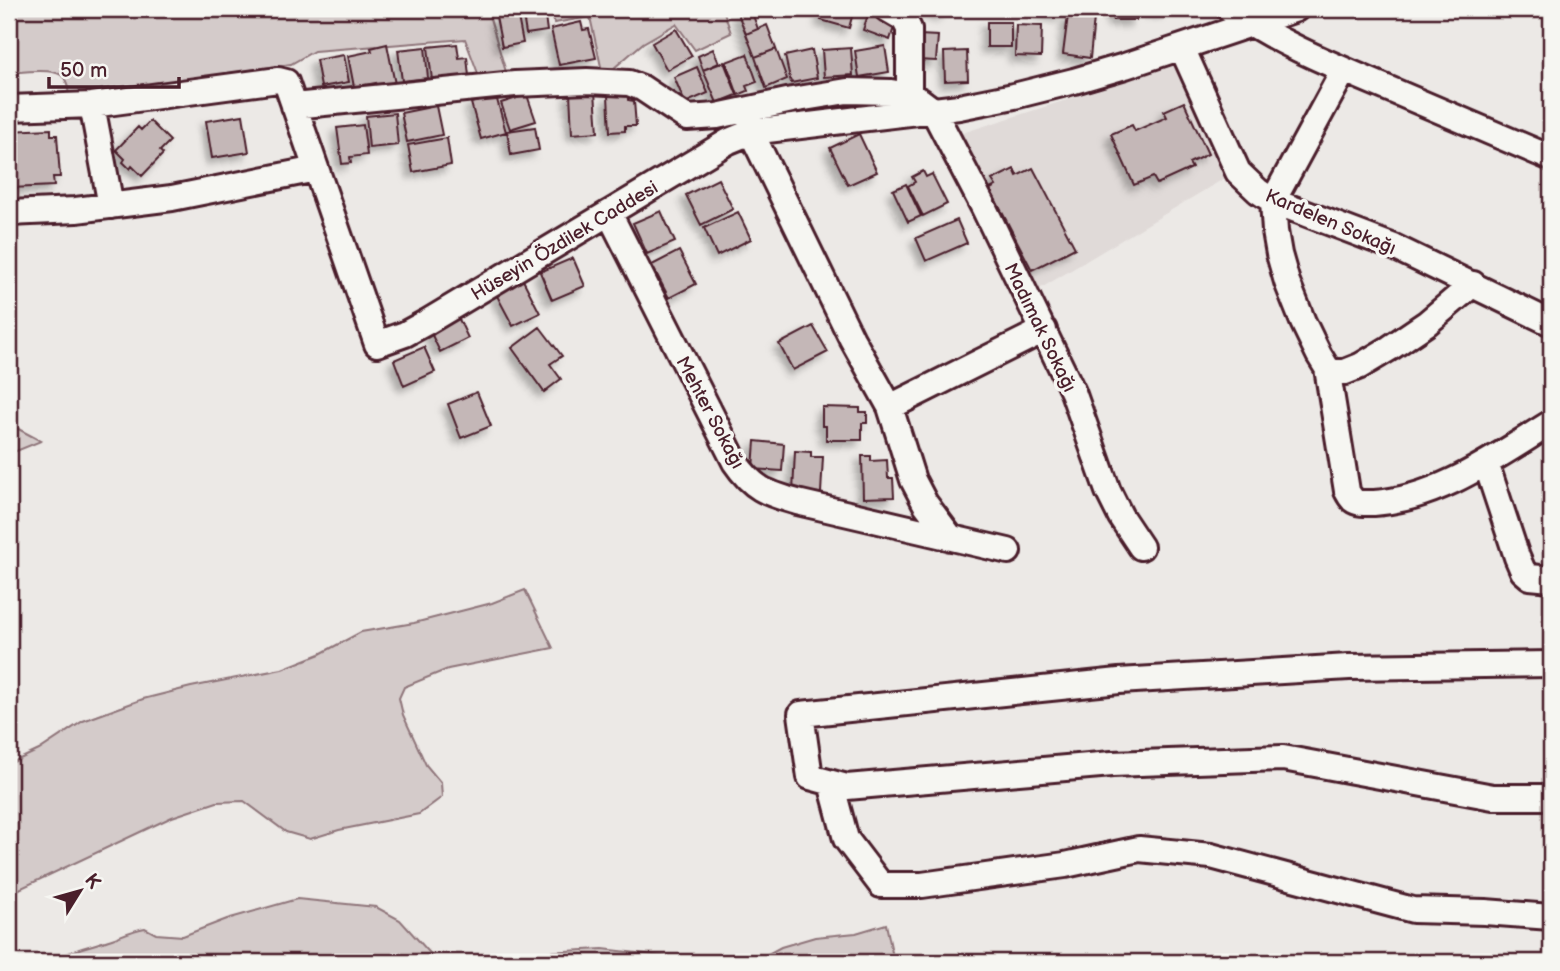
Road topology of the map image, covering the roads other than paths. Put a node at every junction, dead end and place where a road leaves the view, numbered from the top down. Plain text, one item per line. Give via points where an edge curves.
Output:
1 (887, 9) edge
2 (1229, 9) edge
3 (1296, 9) edge
4 (1250, 24) junction
5 (1182, 48) junction
6 (1344, 70) junction
7 (909, 95) junction
8 (92, 105) junction
9 (294, 106) junction
10 (9, 108) edge
11 (933, 110) junction
12 (751, 132) junction
13 (1551, 158) edge
14 (316, 169) junction
15 (1273, 201) junction
16 (111, 206) junction
17 (9, 212) edge
18 (609, 213) junction
19 (1474, 284) junction
20 (1551, 323) edge
21 (1044, 330) junction
22 (1327, 368) junction
23 (890, 407) junction
24 (1551, 423) edge
25 (1486, 463) junction
26 (951, 538) junction
27 (1141, 547) dead end
28 (1009, 551) dead end
29 (1551, 579) edge
30 (1551, 664) edge
31 (831, 783) junction
32 (1551, 797) edge
33 (1551, 917) edge

1 - 7 street via 904,19 909,29
2 - 4 street
3 - 4 street, Hüseyin Özdilek Caddesi
4 - 5 street, Hüseyin Özdilek Caddesi
4 - 6 street
5 - 11 street, Hüseyin Özdilek Caddesi via 1045,89
5 - 15 street, Kardelen Sokağı via 1238,172
6 - 13 street
6 - 15 street
7 - 9 street via 847,91 694,119 642,88 613,81 514,84
7 - 11 street
8 - 9 street, Hüseyin Özdilek Caddesi via 278,80 286,82
8 - 10 street, Hüseyin Özdilek Caddesi
8 - 16 street
9 - 14 street, Hüseyin Özdilek Caddesi
11 - 12 street, Hüseyin Özdilek Caddesi
11 - 21 street, Madımak Sokağı
12 - 18 street, Hüseyin Özdilek Caddesi
12 - 23 street
14 - 16 street
14 - 18 street, Hüseyin Özdilek Caddesi via 377,344 427,322
15 - 19 street, Kardelen Sokağı via 1394,247
15 - 22 street via 1287,282
16 - 17 street
18 - 26 street, Mehter Sokağı via 745,477 788,500
19 - 20 street, Kardelen Sokağı
19 - 22 street via 1427,323 1360,366 1345,372
21 - 23 street
21 - 27 street, Madımak Sokağı via 1073,392 1108,491
22 - 25 street via 1347,491 1357,502 1409,498
23 - 26 street via 913,480
24 - 25 street
25 - 29 street via 1523,571 1530,577
26 - 28 street, Mehter Sokağı
30 - 31 street via 1349,667 1119,681 801,714 810,777
31 - 32 street via 847,787 1112,764 1283,758 1493,797
31 - 33 street via 846,839 881,885 922,885 1065,866 1139,849 1211,856 1413,910

